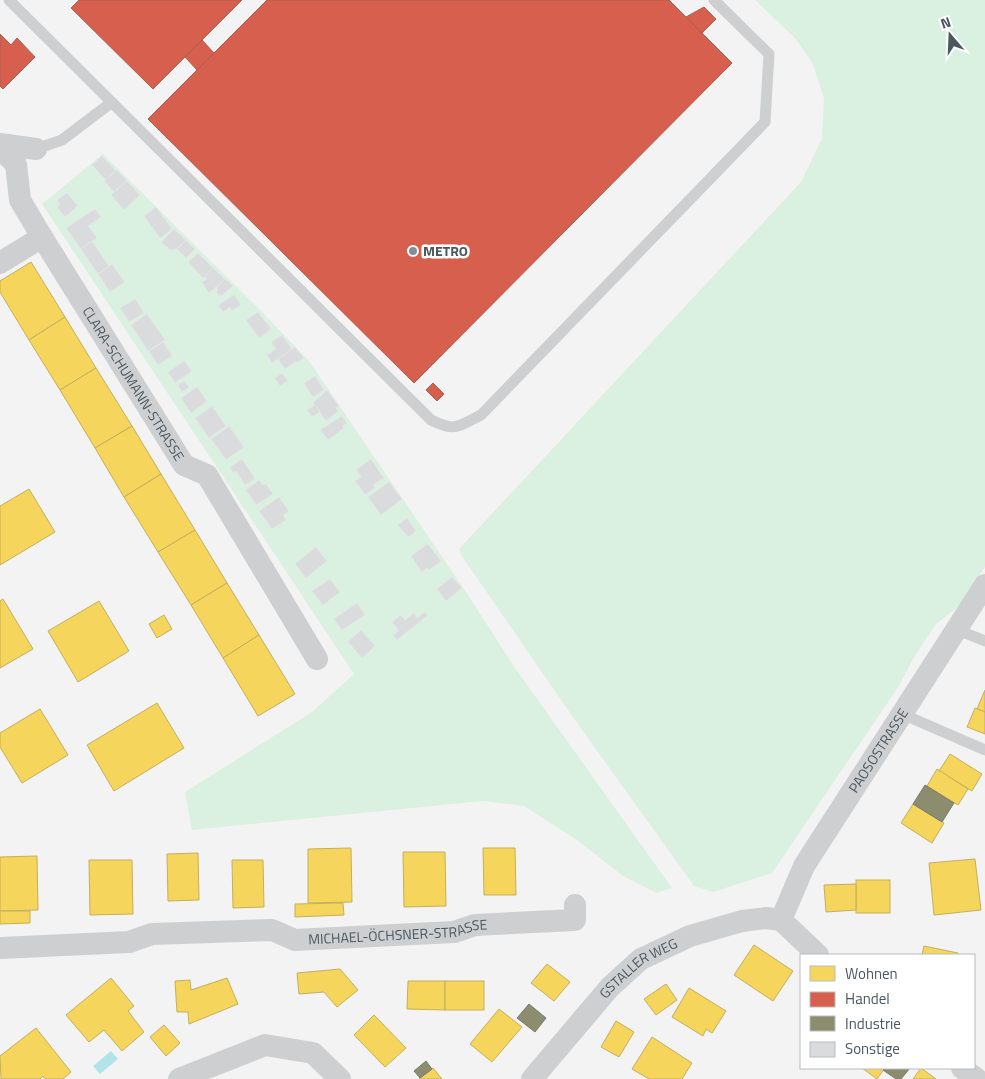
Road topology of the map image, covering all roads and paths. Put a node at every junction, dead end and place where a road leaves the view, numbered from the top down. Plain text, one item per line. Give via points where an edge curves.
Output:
1 (9, 0) edge
2 (714, 0) edge
3 (112, 102) junction
4 (0, 144) edge
5 (36, 149) joint
6 (0, 150) edge
7 (42, 237) junction
8 (0, 263) edge
9 (985, 585) edge
10 (956, 629) junction
11 (985, 641) edge
12 (317, 659) dead end
13 (902, 714) junction
14 (985, 750) edge
15 (575, 905) dead end
16 (781, 920) junction
17 (0, 948) edge
18 (817, 954) edge
19 (963, 1069) edge
20 (179, 1079) edge
21 (340, 1079) edge
22 (532, 1079) edge
23 (977, 1079) edge

1 - 3 lane
2 - 3 lane via 769,54 765,122 481,415 457,427 447,428 431,420
3 - 5 lane via 62,140
4 - 5 street
6 - 7 street, CLARA-SCHUMANN-STRASSE via 16,164 20,200
7 - 8 street
7 - 12 street, CLARA-SCHUMANN-STRASSE via 184,465 206,475
9 - 10 street, PAOSOSTRASSE
10 - 11 lane
10 - 13 street, PAOSOSTRASSE
13 - 14 lane
13 - 16 street, PAOSOSTRASSE via 804,866
15 - 17 street, MICHAEL-ÖCHSNER-STRASSE via 575,920 475,925 454,932 295,940 272,930 162,933 129,942
16 - 18 street
16 - 22 street, GSTALLER WEG via 742,921 698,933 641,959 610,987
19 - 23 street
20 - 21 street via 265,1045 313,1053

